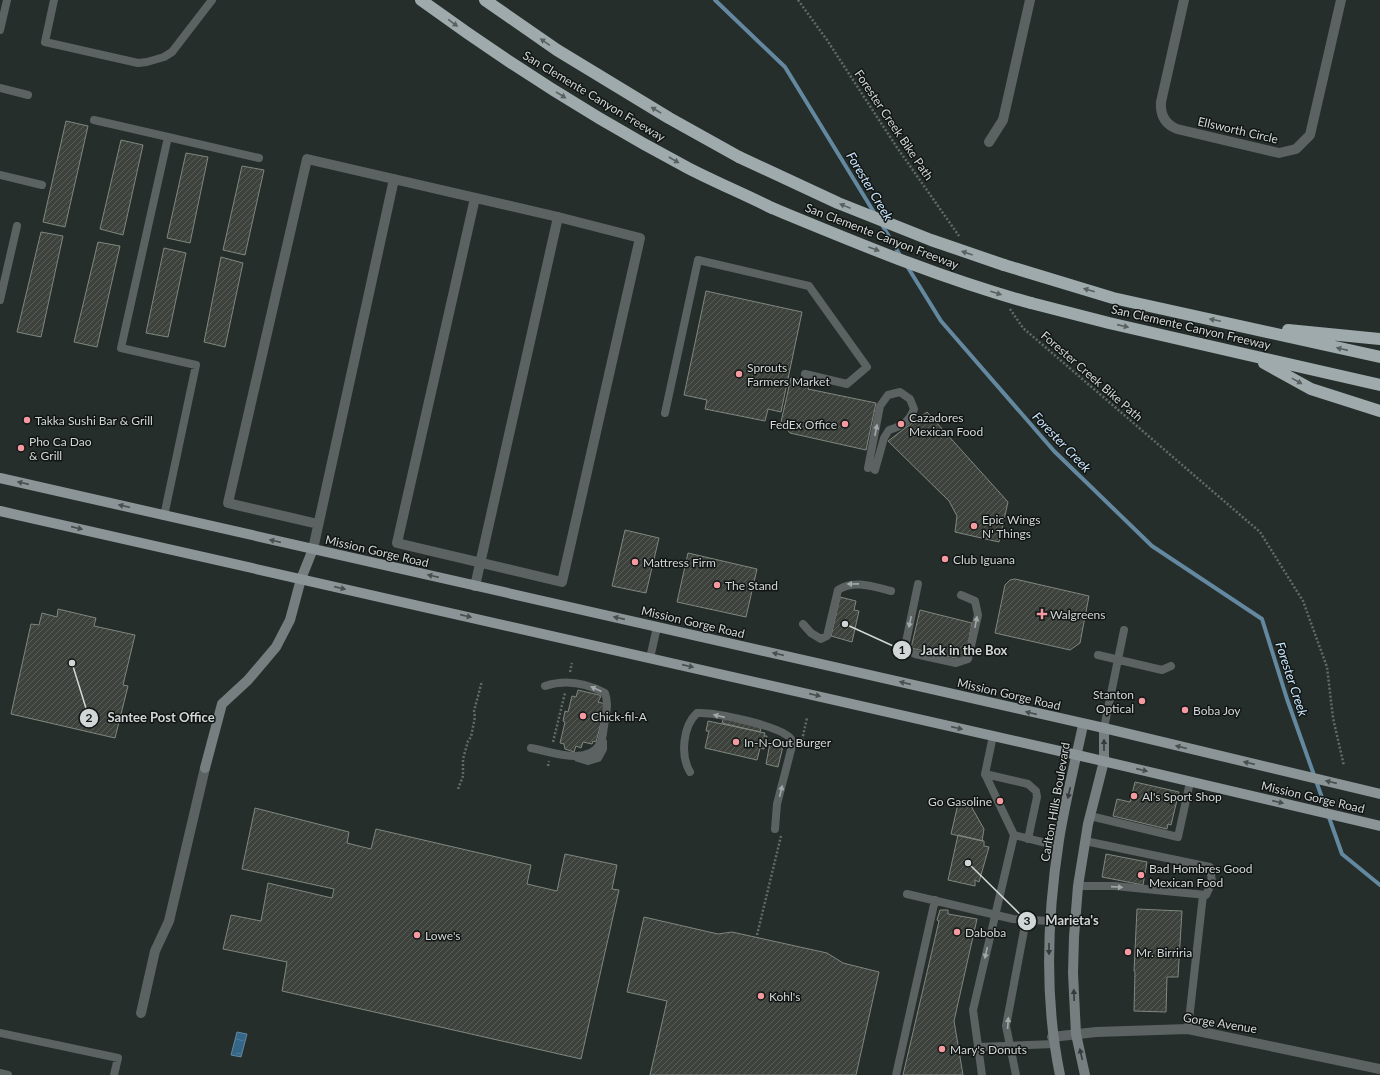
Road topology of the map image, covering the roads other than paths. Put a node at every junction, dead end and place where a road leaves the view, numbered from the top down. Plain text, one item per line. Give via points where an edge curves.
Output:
1 (7, 0) edge
2 (54, 0) edge
3 (212, 0) edge
4 (421, 0) edge
5 (485, 0) edge
6 (1030, 0) edge
7 (1184, 0) edge
8 (1341, 0) edge
9 (0, 30) edge
10 (0, 88) edge
11 (28, 95) dead end
12 (94, 120) dead end
13 (168, 137) junction
14 (989, 142) dead end
15 (259, 158) dead end
16 (0, 175) edge
17 (394, 179) junction
18 (42, 185) dead end
19 (475, 198) junction
20 (558, 217) junction
21 (17, 226) dead end
22 (0, 300) edge
23 (1235, 324) junction
24 (1380, 339) edge
25 (1250, 356) junction
26 (1380, 357) edge
27 (806, 374) dead end
28 (1380, 385) edge
29 (1380, 411) edge
30 (665, 413) dead end
31 (872, 469) joint
32 (0, 478) edge
33 (0, 511) edge
34 (164, 516) junction
35 (318, 524) junction
36 (313, 550) junction
37 (482, 562) junction
38 (302, 579) junction
39 (918, 584) dead end
40 (475, 586) junction
41 (891, 591) dead end
42 (961, 595) dead end
43 (803, 624) dead end
44 (657, 627) junction
45 (1124, 630) dead end
46 (1098, 655) dead end
47 (650, 658) junction
48 (1118, 660) junction
49 (1171, 666) dead end
50 (545, 686) dead end
51 (1083, 725) junction
52 (1104, 728) junction
53 (994, 736) junction
54 (532, 748) dead end
55 (1077, 755) junction
56 (1104, 761) junction
57 (205, 768) joint
58 (690, 772) dead end
59 (986, 774) junction
60 (1190, 782) junction
61 (1380, 794) edge
62 (1090, 816) junction
63 (1380, 826) edge
64 (775, 829) dead end
65 (1014, 835) junction
66 (1028, 839) junction
67 (1085, 841) junction
68 (1058, 846) junction
69 (1078, 886) junction
70 (907, 894) dead end
71 (1203, 895) junction
72 (935, 900) junction
73 (995, 915) junction
74 (1026, 920) junction
75 (1050, 921) junction
76 (141, 1013) dead end
77 (1188, 1029) junction
78 (0, 1033) edge
79 (1076, 1034) junction
80 (1053, 1040) junction
81 (1011, 1045) junction
82 (978, 1047) junction
83 (1380, 1069) edge
84 (0, 1073) edge
85 (8, 1075) edge
86 (114, 1075) edge
87 (896, 1075) edge
88 (982, 1075) edge
89 (1016, 1075) edge
90 (1060, 1075) edge
91 (1085, 1075) edge

1 - 9 lane
2 - 3 lane via 45,42 138,62 156,60 172,52
4 -> 25 highway, San Clemente Canyon Freeway, bridge via 565,97 688,168 772,208 844,238 978,287 1109,323
23 -> 5 highway, San Clemente Canyon Freeway, bridge via 1113,298 1004,265 931,240 838,203 738,157 669,118 557,50
6 - 14 street via 1003,120
7 - 8 street, Ellsworth Circle via 1162,102 1161,111 1165,120 1177,129 1279,153 1296,150 1310,135
10 - 11 lane
12 - 13 lane
13 - 15 lane
13 - 34 lane via 121,348 196,365
16 - 18 lane
17 - 19 street
17 - 35 street
17 - 35 street via 307,160 228,503
19 - 20 street
19 - 37 street via 397,543
20 - 37 street
20 - 37 street via 640,238 562,582
21 - 22 lane
23 - 24 highway
26 -> 23 highway, San Clemente Canyon Freeway
25 - 28 highway, San Clemente Canyon Freeway
25 -> 29 highway via 1311,389
27 - 30 lane via 847,384 867,367 809,286 698,260
31 -> 31 lane via 880,406 888,395 900,392 910,399 914,409 910,420 900,427 889,430
34 -> 32 main road, Mission Gorge Road
33 -> 38 main road, Mission Gorge Road
36 -> 34 main road, Mission Gorge Road
35 - 36 street
36 - 38 main road
40 -> 36 main road, Mission Gorge Road
37 - 40 street
38 -> 47 main road, Mission Gorge Road
38 - 57 main road via 290,620 276,647 248,680 222,704
39 -> 42 lane via 906,642 906,649 915,654 956,663 968,659 978,615 975,601
44 -> 40 main road, Mission Gorge Road
41 -> 43 lane via 846,584 838,590 827,636 821,638 811,633
44 - 47 lane
51 -> 44 main road, Mission Gorge Road
45 - 48 lane
46 - 48 lane
47 -> 53 main road, Mission Gorge Road
48 - 49 lane via 1162,670
48 - 52 lane
54 -> 50 lane via 588,761 598,758 603,749 602,737 608,702 605,693 592,686 568,682
51 - 52 main road, Mission Gorge Road
51 - 55 main road, Carlton Hills Boulevard
56 -> 52 main road
61 -> 52 main road, Mission Gorge Road
53 - 55 main road, Mission Gorge Road
53 - 59 lane
55 - 56 main road, Mission Gorge Road
55 -> 68 main road, Carlton Hills Boulevard
56 -> 60 main road, Mission Gorge Road
56 - 62 main road
57 - 76 street via 169,921 155,951
64 -> 58 lane via 777,804 792,746 791,739 786,733 762,725 697,713 690,720 684,745
59 - 65 lane
59 - 66 lane via 1028,784 1036,791
60 - 62 lane via 1178,837
60 -> 63 main road, Mission Gorge Road
62 - 67 main road
65 - 66 lane
65 - 73 lane
66 - 68 lane
67 - 69 main road
67 - 71 lane via 1210,867 1212,882 1206,895
68 - 75 main road, Carlton Hills Boulevard
69 -> 71 lane via 1115,886
79 -> 69 main road via 1073,973
70 - 72 lane
71 - 77 lane
72 - 73 lane
72 - 87 lane
73 - 74 lane
73 -> 82 lane via 973,1010
74 - 75 lane
81 -> 74 lane via 1006,1026
75 -> 80 main road, Carlton Hills Boulevard via 1049,986
77 - 79 street, Gorge Avenue
77 - 83 street, Gorge Avenue
78 - 86 lane via 118,1058
79 - 80 street, Gorge Avenue
91 -> 79 main road
80 - 81 lane
80 - 90 main road, Carlton Hills Boulevard
81 - 82 lane
81 - 89 lane
82 - 88 lane
84 - 85 lane

